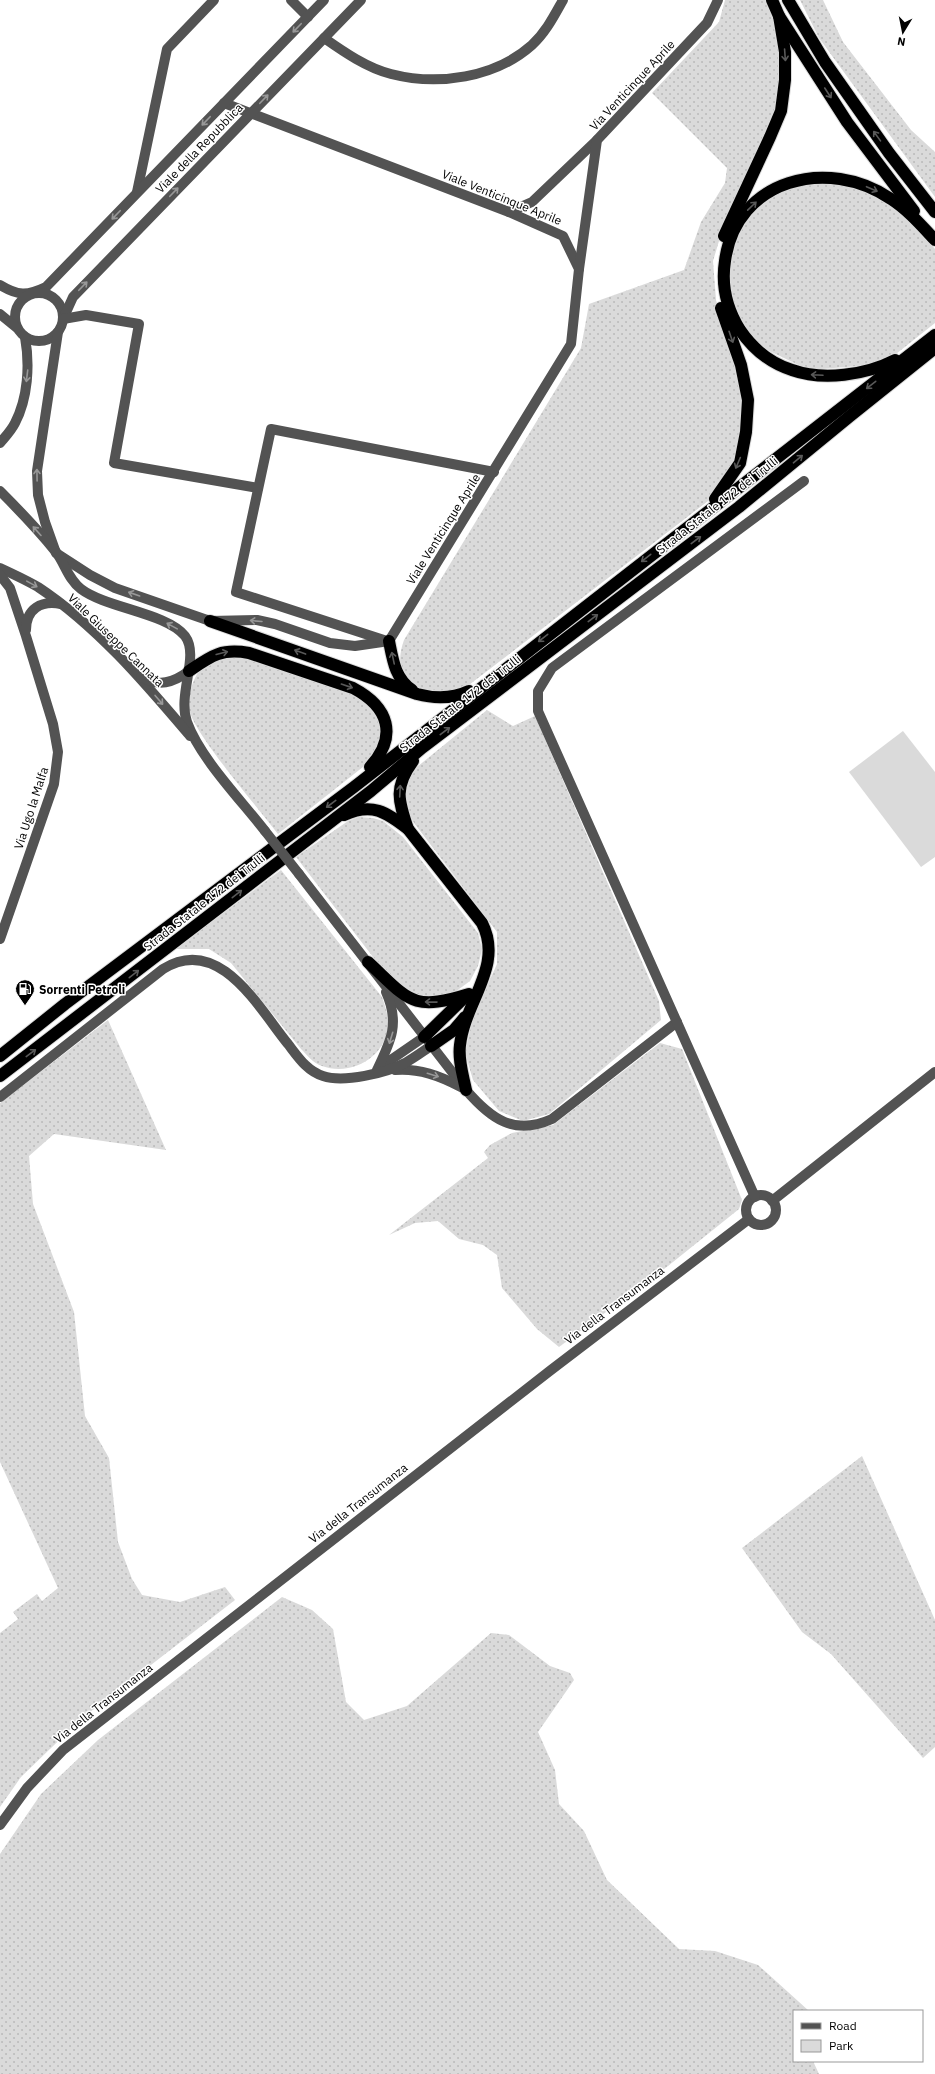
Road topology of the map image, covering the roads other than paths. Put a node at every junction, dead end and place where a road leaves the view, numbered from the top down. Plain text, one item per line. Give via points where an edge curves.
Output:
1 (214, 0) edge
2 (291, 0) edge
3 (324, 0) edge
4 (361, 0) edge
5 (563, 0) edge
6 (718, 0) edge
7 (772, 0) edge
8 (788, 0) edge
9 (779, 16) junction
10 (308, 17) junction
11 (324, 38) junction
12 (224, 103) junction
13 (251, 113) junction
14 (597, 140) junction
15 (137, 193) junction
16 (509, 212) junction
17 (935, 212) edge
18 (935, 239) edge
19 (579, 270) junction
20 (0, 285) edge
21 (30, 294) junction
22 (0, 314) edge
23 (63, 319) junction
24 (17, 328) junction
25 (58, 332) junction
26 (935, 335) edge
27 (25, 337) junction
28 (920, 346) junction
29 (935, 348) edge
30 (0, 444) edge
31 (494, 472) junction
32 (804, 481) dead end
33 (258, 488) junction
34 (0, 491) edge
35 (704, 513) junction
36 (56, 553) junction
37 (0, 568) edge
38 (0, 575) edge
39 (61, 604) junction
40 (210, 621) junction
41 (26, 636) junction
42 (389, 641) junction
43 (131, 670) junction
44 (189, 671) junction
45 (483, 685) junction
46 (417, 694) junction
47 (200, 748) junction
48 (422, 748) junction
49 (354, 786) junction
50 (329, 823) junction
51 (408, 829) junction
52 (0, 939) edge
53 (368, 962) junction
54 (377, 975) junction
55 (481, 982) junction
56 (469, 994) junction
57 (467, 1014) junction
58 (677, 1022) junction
59 (428, 1042) junction
60 (0, 1056) edge
61 (376, 1072) junction
62 (935, 1072) edge
63 (0, 1076) edge
64 (466, 1090) junction
65 (0, 1097) edge
66 (755, 1197) junction
67 (772, 1201) junction
68 (749, 1218) junction
69 (0, 1825) edge

1 - 15 street via 167,49
2 - 10 street
3 - 10 street, Viale della Repubblica
4 - 11 street, Viale della Repubblica
5 - 11 street via 546,30 510,60 481,72 448,79 390,74 350,56
6 - 14 street, Via Venticinque Aprile via 707,23
7 - 9 highway
17 -> 8 highway via 889,153 825,62
9 -> 18 highway via 847,122
9 -> 35 highway via 785,52 781,111 724,236 716,267 719,301 741,365 748,400 746,432 740,463
10 -> 12 street, Viale della Repubblica
13 -> 11 street, Viale della Repubblica
12 - 13 street, Viale Venticinque Aprile
12 -> 15 street, Viale della Repubblica
13 - 16 street, Viale Venticinque Aprile
23 -> 13 street, Viale della Repubblica via 73,297
14 - 16 street via 532,202
14 - 19 street, Via Venticinque Aprile
15 -> 21 street, Viale della Repubblica via 46,287
16 - 19 street, Viale Venticinque Aprile via 563,236
28 -> 18 highway via 888,364 860,372 814,375 782,367 756,350 736,324 726,297 724,269 728,243 753,204 788,182 816,176 836,178 874,189 905,209
19 - 31 street, Viale Venticinque Aprile via 571,344
20 - 21 street via 12,293
21 - 23 street via 46,294 53,298 62,311
21 - 24 street via 18,304 14,320
22 - 24 street
23 - 25 street
23 - 33 street via 86,315 139,324 114,463
24 - 27 street
25 - 27 street via 53,337 39,342
36 -> 25 street via 38,495 37,471
26 - 28 highway, Strada Statale 172 dei Trulli
27 -> 30 street via 28,361 22,405 14,425
28 -> 35 highway, Strada Statale 172 dei Trulli
48 -> 29 highway, Strada Statale 172 dei Trulli via 740,507
31 - 33 street via 270,429
31 - 42 street, Viale Venticinque Aprile
32 - 58 street via 552,668 538,691 538,711
33 - 42 street via 236,592
36 -> 34 street, Viale Giuseppe Cannata
35 -> 45 highway, Strada Statale 172 dei Trulli
40 -> 36 street via 115,588
44 -> 36 street, Viale Giuseppe Cannata via 189,646 178,629 98,598 82,589 71,580
37 -> 39 street, Viale Giuseppe Cannata via 36,586
38 - 41 street, Via Ugo la Malfa via 10,588
39 - 41 street, Via Ugo la Malfa via 48,602 34,609 26,623
39 - 43 street, Viale Giuseppe Cannata
42 -> 40 street via 355,646 330,643 257,620
46 -> 40 highway
41 - 52 street, Via Ugo la Malfa via 53,724 58,768
46 -> 42 highway via 403,684 397,675
43 - 44 street via 156,683 170,682
43 -> 47 street, Viale Giuseppe Cannata
44 - 47 street, Viale Giuseppe Cannata via 183,708
44 -> 49 highway via 212,656 234,650 353,688 365,695 382,712 386,740 380,757
45 - 46 highway via 452,697
45 - 49 highway, Strada Statale 172 dei Trulli
47 - 53 street, bridge
48 - 50 highway, Strada Statale 172 dei Trulli
51 -> 48 highway via 400,806 399,792 406,772
49 -> 60 highway, Strada Statale 172 dei Trulli
50 - 51 highway via 346,814 366,809 386,813
63 -> 50 highway, Strada Statale 172 dei Trulli
51 - 55 highway via 487,932 490,945 489,959
53 - 54 street
56 -> 53 highway via 442,1002 412,1000 404,996
54 - 59 street
54 -> 61 street via 390,1002 394,1020 391,1039
55 - 56 highway
55 - 57 highway
56 - 59 highway
57 - 59 highway via 454,1030
57 - 64 highway via 460,1045 460,1064
58 - 64 street via 563,1112 541,1124 528,1127 500,1121
58 - 66 street
59 - 61 street via 405,1063
59 - 64 street
61 -> 64 street via 404,1069 418,1071 446,1079
61 - 65 street via 358,1078 338,1079 312,1071 238,982 225,970 212,963 189,960 173,963 163,969
62 - 67 street
66 - 67 street via 764,1196
66 - 68 street via 747,1207
67 - 68 street via 776,1212 770,1222 759,1225
68 - 69 street, Via della Transumanza via 63,1750 27,1788

